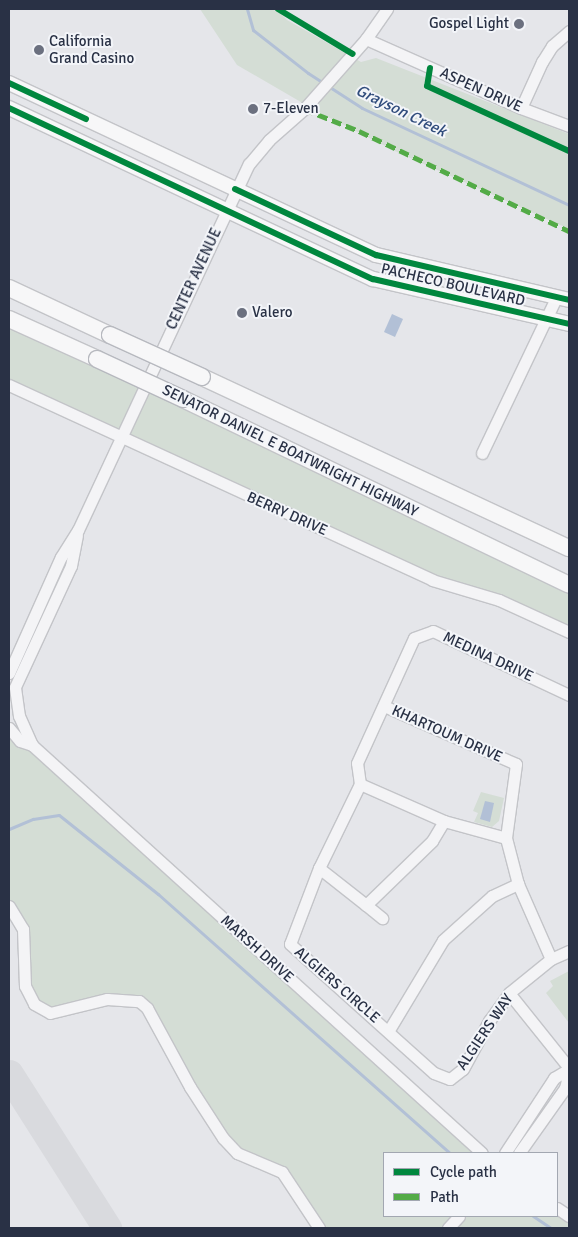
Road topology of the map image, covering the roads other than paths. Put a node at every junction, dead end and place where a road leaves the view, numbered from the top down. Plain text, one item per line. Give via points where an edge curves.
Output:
1 (387, 9) edge
2 (569, 31) edge
3 (366, 39) junction
4 (9, 83) edge
5 (9, 108) edge
6 (521, 108) junction
7 (569, 126) edge
8 (235, 189) junction
9 (226, 209) junction
10 (9, 288) edge
11 (563, 299) edge
12 (9, 319) edge
13 (545, 320) junction
14 (569, 324) edge
15 (9, 385) edge
16 (120, 438) junction
17 (482, 453) dead end
18 (78, 530) junction
19 (569, 548) edge
20 (569, 585) edge
21 (569, 632) edge
22 (13, 652) edge
23 (9, 673) edge
24 (569, 696) edge
25 (15, 698) joint
26 (384, 706) junction
27 (9, 728) edge
28 (32, 745) junction
29 (360, 784) junction
30 (444, 821) junction
31 (506, 838) junction
32 (319, 868) junction
33 (518, 884) junction
34 (366, 905) junction
35 (9, 906) edge
36 (382, 918) dead end
37 (569, 951) edge
38 (551, 959) junction
39 (509, 993) junction
40 (389, 1030) junction
41 (569, 1070) edge
42 (450, 1079) joint
43 (481, 1152) edge
44 (506, 1152) edge
45 (520, 1152) edge
46 (558, 1209) edge
47 (569, 1216) edge
48 (458, 1217) edge
49 (319, 1228) edge
50 (448, 1228) edge

1 - 3 street, CENTER AVENUE
2 - 6 street via 552,46 542,62
3 - 6 street, ASPEN DRIVE
3 - 8 street, CENTER AVENUE via 306,107 268,140
4 - 8 main road, PACHECO BOULEVARD
5 - 9 main road, PACHECO BOULEVARD
6 - 7 street, ASPEN DRIVE
8 - 9 street, CENTER AVENUE
8 - 11 main road, PACHECO BOULEVARD via 376,255
9 - 13 main road, PACHECO BOULEVARD via 373,279
9 - 16 street, CENTER AVENUE
10 - 19 highway, SENATOR DANIEL E BOATWRIGHT HIGHWAY, bridge
11 - 13 street
12 - 20 highway, SENATOR DANIEL E BOATWRIGHT HIGHWAY, bridge
13 - 14 main road, PACHECO BOULEVARD
13 - 17 street
15 - 16 street, BERRY DRIVE
16 - 18 street, CENTER AVENUE
16 - 21 street, BERRY DRIVE via 432,580 499,600
18 - 22 street, CENTER AVENUE via 61,556
18 - 25 street, CENTER AVENUE via 71,566 15,687
22 - 23 street, CENTER AVENUE
24 - 26 street, MEDINA DRIVE via 433,631 414,638
25 - 28 street, MARSH DRIVE
26 - 29 street, MEDINA DRIVE via 357,762
26 - 31 street, KHARTOUM DRIVE via 516,764
27 - 28 street, MARSH DRIVE via 20,741
28 - 43 street, MARSH DRIVE
29 - 30 street
29 - 32 street, ALGIERS CIRCLE
30 - 31 street
30 - 34 street via 432,841
31 - 33 street, KHARTOUM DRIVE
32 - 34 street
32 - 40 street, ALGIERS CIRCLE via 290,944
33 - 38 street, KHARTOUM DRIVE
33 - 40 street via 492,896 443,940
34 - 36 street
35 - 49 street via 23,929 25,986 34,1004 50,1012 118,997 139,1001 147,1008 190,1087 223,1138 238,1153 282,1172
37 - 38 street, ALGIERS WAY
38 - 39 street, ALGIERS WAY
39 - 41 street
39 - 42 street, ALGIERS WAY via 489,1021 463,1069
40 - 42 street, ALGIERS CIRCLE via 434,1073
41 - 44 street via 554,1078
41 - 45 street via 565,1088
46 - 47 street
48 - 50 street

